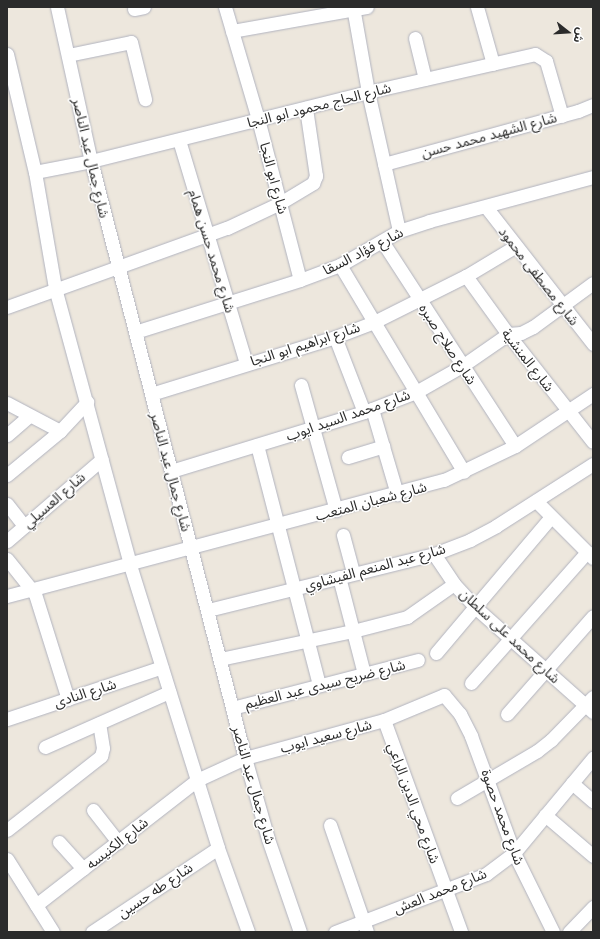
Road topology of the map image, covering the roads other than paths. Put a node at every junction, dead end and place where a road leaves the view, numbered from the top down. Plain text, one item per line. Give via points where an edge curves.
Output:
1 (57, 7) edge
2 (225, 7) edge
3 (367, 7) edge
4 (476, 7) edge
5 (354, 8) edge
6 (232, 31) junction
7 (416, 38) dead end
8 (68, 55) junction
9 (8, 59) edge
10 (493, 64) junction
11 (425, 80) junction
12 (11, 92) edge
13 (368, 92) junction
14 (145, 99) dead end
15 (593, 105) edge
16 (306, 108) junction
17 (562, 116) junction
18 (258, 120) junction
19 (179, 140) junction
20 (91, 161) junction
21 (384, 164) junction
22 (35, 172) junction
23 (593, 177) edge
24 (280, 203) junction
25 (486, 207) junction
26 (399, 231) junction
27 (208, 236) junction
28 (382, 241) junction
29 (516, 246) junction
30 (340, 265) junction
31 (118, 268) junction
32 (466, 276) junction
33 (300, 280) junction
34 (593, 283) edge
35 (55, 288) junction
36 (419, 299) junction
37 (228, 303) junction
38 (561, 306) junction
39 (7, 307) edge
40 (374, 322) junction
41 (135, 332) junction
42 (508, 334) junction
43 (335, 338) junction
44 (593, 344) edge
45 (246, 363) junction
46 (462, 366) junction
47 (301, 385) dead end
48 (416, 392) junction
49 (151, 394) junction
50 (593, 394) edge
51 (87, 402) junction
52 (7, 403) edge
53 (368, 411) junction
54 (569, 412) junction
55 (29, 416) junction
56 (314, 428) junction
57 (60, 430) junction
58 (7, 435) edge
59 (593, 442) edge
60 (257, 445) junction
61 (383, 446) junction
62 (515, 446) junction
63 (348, 457) dead end
64 (102, 459) junction
65 (593, 464) edge
66 (171, 471) junction
67 (464, 472) junction
68 (7, 475) edge
69 (397, 494) junction
70 (536, 501) junction
71 (7, 504) edge
72 (336, 510) junction
73 (551, 517) junction
74 (24, 526) junction
75 (278, 526) junction
76 (342, 535) dead end
77 (7, 541) edge
78 (191, 549) junction
79 (590, 553) edge
80 (434, 554) junction
81 (7, 559) edge
82 (130, 565) junction
83 (353, 573) junction
84 (339, 577) junction
85 (454, 584) junction
86 (294, 588) junction
87 (32, 589) junction
88 (7, 596) edge
89 (476, 608) junction
90 (208, 610) junction
91 (593, 616) edge
92 (353, 631) junction
93 (509, 638) junction
94 (308, 641) junction
95 (436, 653) dead end
96 (220, 659) junction
97 (418, 660) dead end
98 (162, 667) junction
99 (545, 669) junction
100 (364, 674) junction
101 (471, 683) dead end
102 (319, 685) junction
103 (169, 692) junction
104 (68, 699) junction
105 (452, 702) joint
106 (590, 705) edge
107 (232, 708) junction
108 (507, 714) dead end
109 (7, 719) edge
110 (384, 720) junction
111 (99, 723) junction
112 (45, 747) dead end
113 (246, 758) junction
114 (593, 758) edge
115 (197, 780) junction
116 (488, 782) junction
117 (572, 783) junction
118 (458, 798) dead end
119 (593, 801) edge
120 (93, 810) dead end
121 (545, 815) junction
122 (330, 825) dead end
123 (7, 830) edge
124 (59, 842) dead end
125 (118, 842) junction
126 (218, 848) junction
127 (514, 853) junction
128 (593, 856) edge
129 (7, 859) edge
130 (83, 869) junction
131 (446, 891) junction
132 (36, 906) junction
133 (593, 907) edge
134 (366, 927) edge
135 (53, 932) edge
136 (92, 932) edge
137 (248, 932) edge
138 (300, 932) edge
139 (335, 932) edge
140 (461, 932) edge
141 (553, 932) edge
142 (569, 932) edge

1 - 8 street, شارع جمال عبد الناصر
2 - 6 street, شارع ابو النجا
3 - 5 street
4 - 10 street
5 - 6 street
5 - 13 street
6 - 18 street, شارع ابو النجا
7 - 11 street
8 - 14 street via 131,42
8 - 20 street, شارع جمال عبد الناصر
9 - 12 street
10 - 11 street, شارع الحاج محمود ابو النجا
10 - 17 street, شارع الحاج محمود ابو النجا via 535,54 542,56 546,61
11 - 13 street, شارع الحاج محمود ابو النجا
12 - 22 street
13 - 16 street, شارع الحاج محمود ابو النجا
13 - 21 street
15 - 17 street, شارع الشهيد محمد حسن
16 - 18 street, شارع الحاج محمود ابو النجا
16 - 24 street via 316,176 313,183
17 - 21 street, شارع الشهيد محمد حسن
18 - 19 street, شارع الحاج محمود ابو النجا
18 - 24 street, شارع ابو النجا
19 - 20 street, شارع الحاج محمود ابو النجا
19 - 27 street, شارع محمد حسن همام
20 - 22 street, شارع الحاج محمود ابو النجا
20 - 31 street, شارع جمال عبد الناصر
21 - 26 street
22 - 35 street
23 - 25 street, شارع فؤاد السقا
24 - 27 street
24 - 33 street, شارع ابو النجا
25 - 26 street, شارع فؤاد السقا via 451,214
25 - 29 street, شارع مصطفى محمود
26 - 28 street, شارع فؤاد السقا
27 - 31 street
27 - 37 street, شارع محمد حسن همام
28 - 30 street, شارع فؤاد السقا
28 - 36 street, شارع صلاح صبره
29 - 32 street, شارع ابراهيم ابو النجا
29 - 38 street, شارع مصطفى محمود
30 - 33 street, شارع فؤاد السقا
30 - 40 street
31 - 35 street
31 - 41 street, شارع جمال عبد الناصر
32 - 36 street, شارع ابراهيم ابو النجا
32 - 42 street, شارع المنشية
33 - 37 street, شارع فؤاد السقا
34 - 38 street, شارع محمد السيد ايوب
35 - 39 street
35 - 51 street
36 - 40 street, شارع ابراهيم ابو النجا
36 - 46 street, شارع صلاح صبره
37 - 41 street, شارع فؤاد السقا
37 - 45 street, شارع محمد حسن همام
38 - 42 street, شارع محمد السيد ايوب via 527,330
38 - 44 street, شارع مصطفى محمود
40 - 43 street, شارع ابراهيم ابو النجا
40 - 48 street
41 - 49 street, شارع جمال عبد الناصر
42 - 46 street, شارع محمد السيد ايوب
42 - 54 street, شارع المنشية
43 - 45 street, شارع ابراهيم ابو النجا
43 - 53 street
45 - 49 street, شارع ابراهيم ابو النجا
46 - 48 street, شارع محمد السيد ايوب
46 - 62 street, شارع صلاح صبره
47 - 56 street
48 - 53 street, شارع محمد السيد ايوب
48 - 67 street
49 - 66 street, شارع جمال عبد الناصر
50 - 54 street, شارع شعبان المتعب
51 - 57 street
51 - 64 street
52 - 55 street
53 - 56 street, شارع محمد السيد ايوب
53 - 61 street
54 - 59 street, شارع المنشية
54 - 62 street, شارع شعبان المتعب
55 - 57 street
55 - 58 street
56 - 60 street, شارع محمد السيد ايوب
56 - 72 street
57 - 68 street
60 - 66 street, شارع محمد السيد ايوب
60 - 75 street
61 - 63 street
61 - 69 street
62 - 67 street, شارع شعبان المتعب
64 - 74 street, شارع العسيلي
64 - 82 street
65 - 70 street, شارع عبد المنعم الفيشاوي
66 - 78 street, شارع جمال عبد الناصر
67 - 69 street, شارع شعبان المتعب
69 - 72 street, شارع شعبان المتعب
70 - 73 street
70 - 80 street, شارع عبد المنعم الفيشاوي via 470,540
71 - 74 street
72 - 75 street, شارع شعبان المتعب
73 - 79 street
73 - 89 street
74 - 77 street, شارع العسيلي
75 - 78 street, شارع شعبان المتعب
75 - 86 street
76 - 83 street
78 - 82 street, شارع شعبان المتعب
78 - 90 street, شارع جمال عبد الناصر
79 - 93 street
80 - 83 street, شارع عبد المنعم الفيشاوي
80 - 85 street, شارع محمد على سلطان
81 - 87 street
82 - 87 street, شارع شعبان المتعب
82 - 98 street
83 - 84 street, شارع عبد المنعم الفيشاوي
84 - 86 street, شارع عبد المنعم الفيشاوي
84 - 92 street
85 - 89 street, شارع محمد على سلطان
85 - 92 street via 407,617
86 - 90 street, شارع عبد المنعم الفيشاوي
86 - 94 street
87 - 88 street, شارع شعبان المتعب
87 - 104 street
89 - 93 street, شارع محمد على سلطان
89 - 95 street
90 - 96 street, شارع جمال عبد الناصر
91 - 99 street
92 - 94 street
92 - 100 street
93 - 99 street, شارع محمد على سلطان
93 - 101 street
94 - 96 street
94 - 102 street
96 - 107 street, شارع جمال عبد الناصر
97 - 100 street, شارع ضريح سيدى عبد العظيم
98 - 103 street
98 - 104 street, شارع النادى
99 - 106 street, شارع محمد على سلطان
99 - 108 street
100 - 102 street, شارع ضريح سيدى عبد العظيم
102 - 107 street, شارع ضريح سيدى عبد العظيم
103 - 111 street
103 - 115 street
104 - 109 street, شارع النادى
105 - 110 street, شارع سعيد ايوب via 444,695
105 - 116 street, شارع محمد حصوة via 471,736
106 - 116 street via 551,740
107 - 113 street, شارع جمال عبد الناصر
110 - 113 street, شارع سعيد ايوب
110 - 131 street, شارع محي الدين الراعي
111 - 112 street
111 - 123 street via 103,748 101,756
113 - 115 street, شارع سعيد ايوب
113 - 138 street, شارع جمال عبد الناصر via 268,839
114 - 117 street, شارع محمد العش
115 - 125 street, شارع الكنيسه
115 - 126 street
116 - 118 street
116 - 127 street, شارع محمد حصوة
117 - 119 street
117 - 121 street, شارع محمد العش
120 - 125 street
121 - 127 street, شارع محمد العش
121 - 128 street
122 - 134 street
124 - 130 street
125 - 130 street, شارع الكنيسه
126 - 136 street, شارع طه حسين
126 - 137 street
127 - 131 street, شارع محمد العش via 486,874
127 - 141 street, شارع محمد حصوة
129 - 132 street
130 - 132 street, شارع الكنيسه
131 - 134 street, شارع محمد العش
131 - 140 street, شارع محي الدين الراعي
132 - 135 street
133 - 142 street
134 - 139 street, شارع محمد العش

